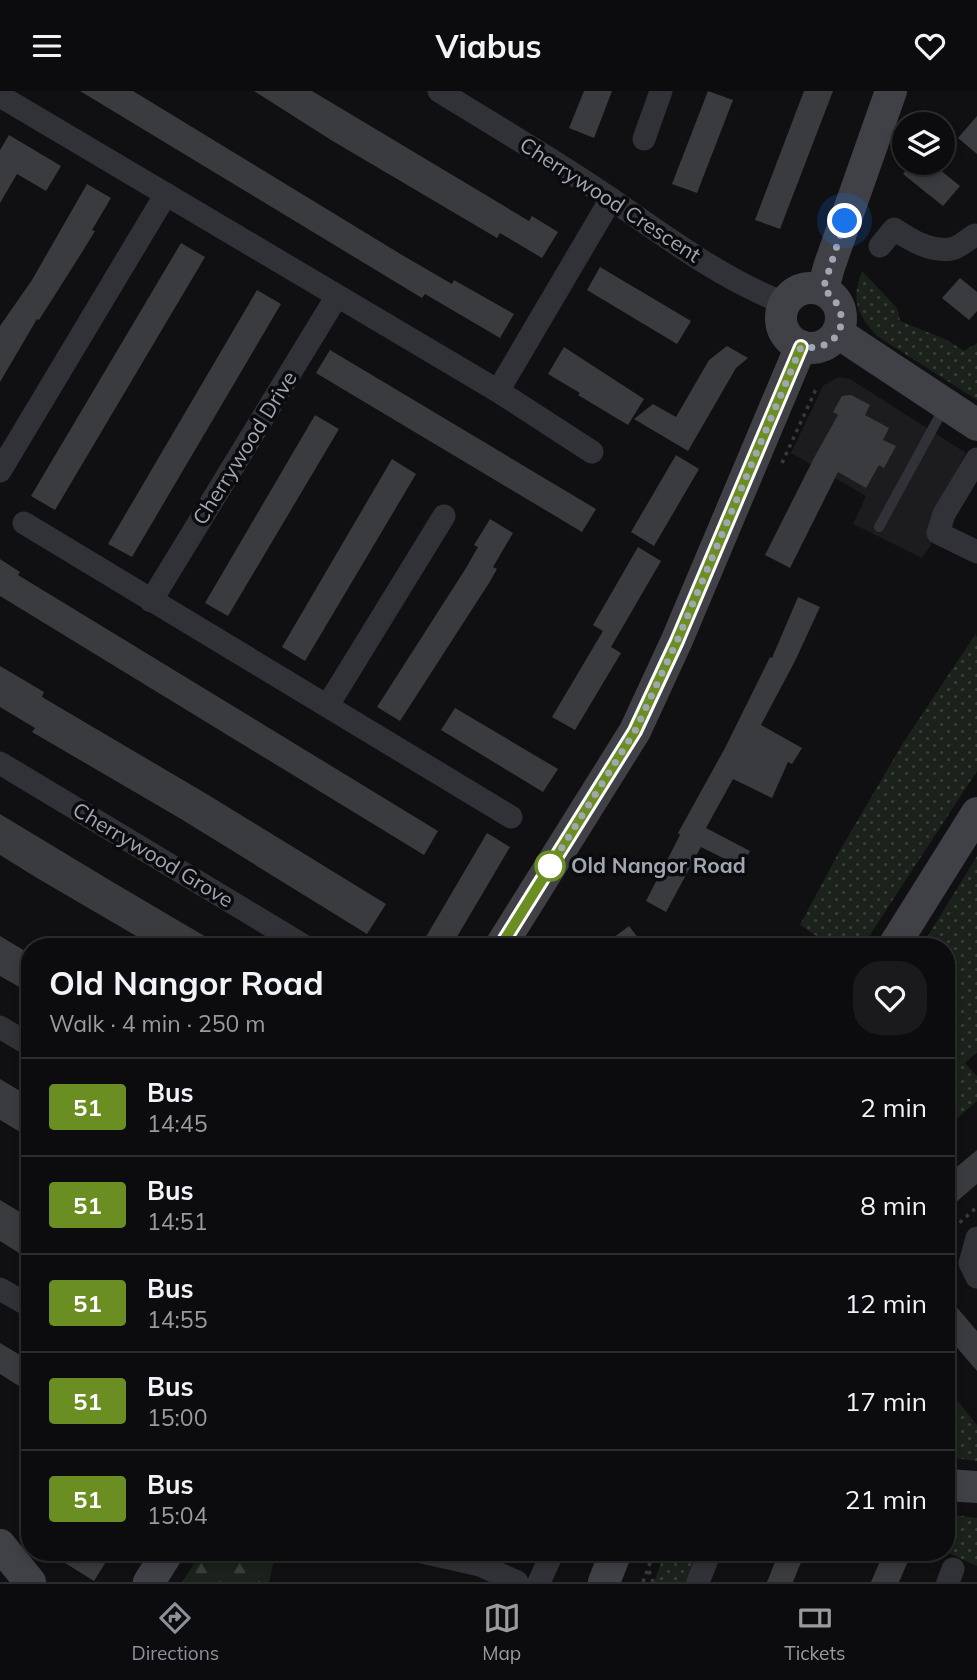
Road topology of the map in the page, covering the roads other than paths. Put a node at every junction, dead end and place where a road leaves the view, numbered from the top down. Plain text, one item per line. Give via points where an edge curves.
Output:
1 (439, 91) edge
2 (661, 91) edge
3 (891, 91) edge
4 (0, 96) edge
5 (644, 139) dead end
6 (166, 194) junction
7 (611, 199) junction
8 (976, 234) edge
9 (880, 246) dead end
10 (823, 289) junction
11 (337, 296) junction
12 (785, 303) junction
13 (838, 333) junction
14 (801, 347) junction
15 (498, 391) junction
16 (945, 405) junction
17 (977, 425) edge
18 (592, 452) dead end
19 (977, 459) edge
20 (0, 471) edge
21 (444, 516) dead end
22 (24, 523) dead end
23 (879, 527) dead end
24 (977, 552) edge
25 (151, 601) junction
26 (328, 705) junction
27 (0, 763) edge
28 (977, 813) edge
29 (511, 817) dead end
30 (291, 938) edge
31 (506, 938) edge
32 (899, 938) edge
33 (0, 1027) edge
34 (21, 1040) edge
35 (977, 1238) edge
36 (977, 1277) edge
37 (0, 1289) edge
38 (21, 1301) edge
39 (955, 1485) edge
40 (977, 1486) edge
41 (162, 1561) edge
42 (463, 1561) edge
43 (548, 1561) edge
44 (612, 1561) edge
45 (706, 1561) edge
46 (149, 1582) edge
47 (517, 1582) edge
48 (539, 1582) edge
49 (604, 1582) edge
50 (698, 1582) edge

1 - 7 street, Cherrywood Crescent
2 - 5 street
3 - 10 street
4 - 6 street
6 - 11 street
6 - 20 street
7 - 12 street, Cherrywood Crescent via 651,229 755,292
7 - 15 street
8 - 9 street via 953,249 932,249 894,229
10 - 12 street via 798,291
10 - 13 street via 839,305 842,324
11 - 15 street
11 - 25 street, Cherrywood Drive
12 - 14 street via 784,331
13 - 14 street via 824,346
13 - 16 street
14 - 31 street via 635,731
15 - 18 street
16 - 17 street
16 - 23 lane
19 - 24 street via 944,515 939,533
21 - 26 street
22 - 25 street
25 - 26 street
26 - 29 street
27 - 30 street, Cherrywood Grove
28 - 32 street
33 - 34 street
35 - 36 street via 970,1263
37 - 38 street
39 - 40 street
41 - 46 street
42 - 47 street
43 - 48 street
44 - 49 street
45 - 50 street

